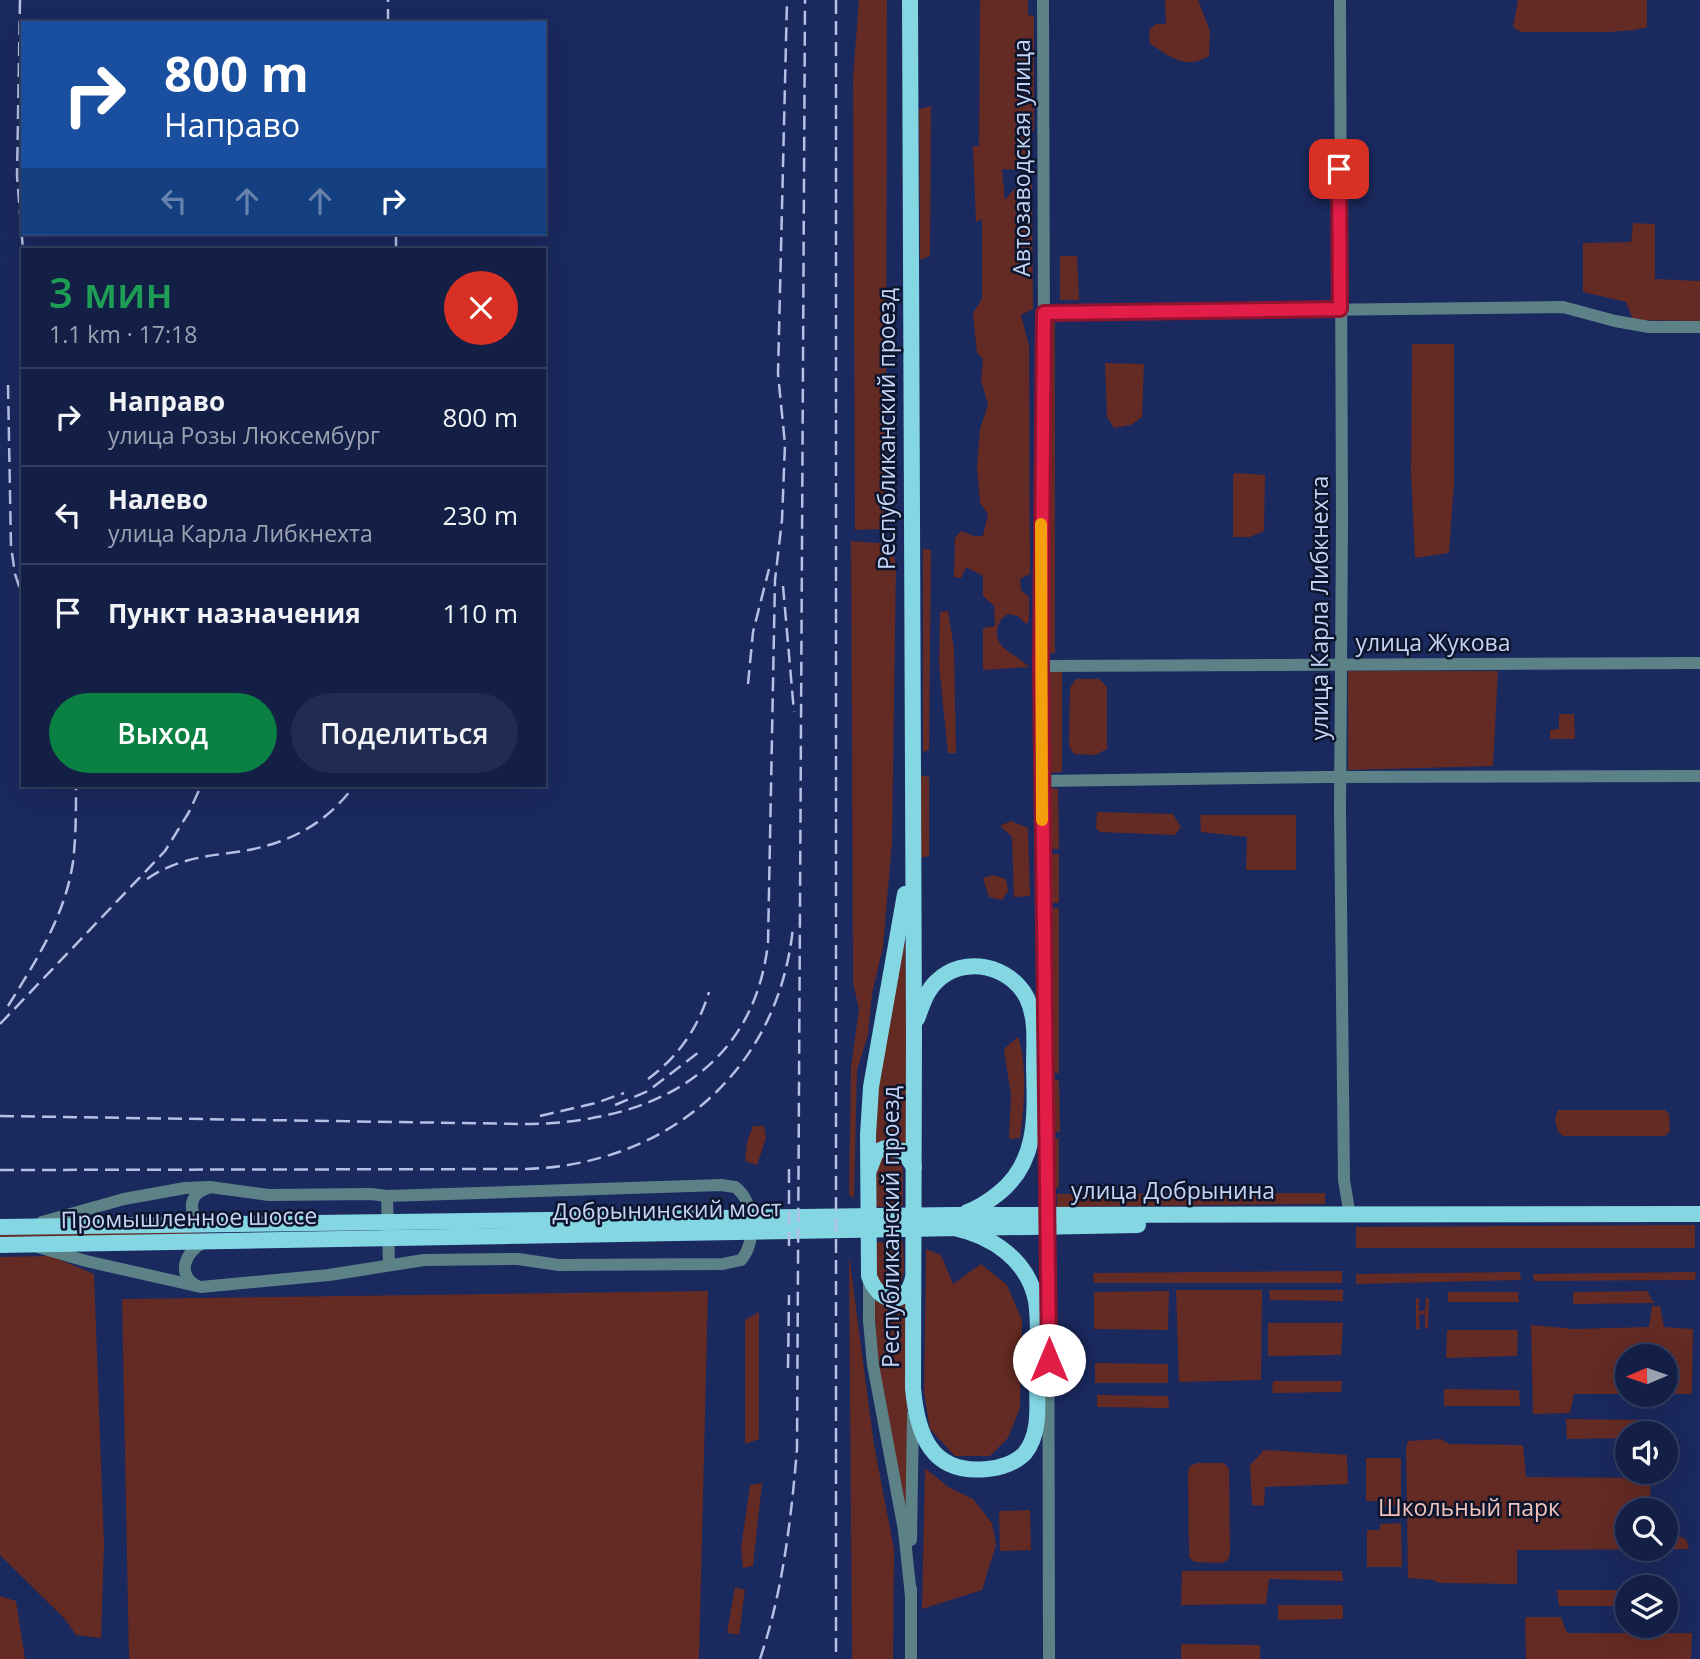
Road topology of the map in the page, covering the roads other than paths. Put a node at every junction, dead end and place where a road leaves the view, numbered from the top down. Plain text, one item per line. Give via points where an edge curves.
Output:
1 (910, 0) edge
2 (1043, 0) edge
3 (1340, 0) edge
4 (1340, 309) junction
5 (1044, 313) junction
6 (1700, 327) edge
7 (1700, 663) edge
8 (1340, 665) junction
9 (1041, 666) junction
10 (1700, 776) edge
11 (1340, 778) junction
12 (1041, 781) junction
13 (912, 857) junction
14 (914, 1035) junction
15 (914, 1167) junction
16 (868, 1175) junction
17 (210, 1187) junction
18 (387, 1196) junction
19 (1700, 1214) edge
20 (1350, 1216) junction
21 (954, 1222) junction
22 (0, 1227) edge
23 (26, 1227) junction
24 (380, 1230) joint
25 (206, 1234) junction
26 (28, 1244) junction
27 (0, 1245) edge
28 (389, 1264) junction
29 (869, 1276) junction
30 (914, 1278) junction
31 (201, 1287) junction
32 (913, 1388) junction
33 (911, 1596) junction
34 (911, 1659) edge
35 (1049, 1659) edge

1 - 13 main road, Республиканский проезд
2 - 5 street, Автозаводская улица
3 - 4 street, улица Карла Либкнехта
4 - 5 street
4 - 6 street via 1563,307 1649,327
4 - 8 street, улица Карла Либкнехта
5 - 9 street, Автозаводская улица
7 - 8 street, улица Жукова
8 - 9 street, улица Жукова
8 - 11 street, улица Карла Либкнехта
9 - 12 street, Автозаводская улица
10 - 11 street
11 - 12 street
11 - 20 street, улица Карла Либкнехта via 1344,1180
12 - 35 street, Автозаводская улица via 1048,1136
13 - 14 main road, Республиканский проезд
13 - 16 main road, Республиканский проезд via 874,1062
14 - 15 main road, Республиканский проезд
14 - 21 main road via 929,991 950,972 978,966 994,969 1016,983 1030,1005 1035,1114 1028,1155 1001,1192
15 - 16 main road via 903,1151 885,1148 876,1152
15 - 30 main road, Республиканский проезд
16 - 29 main road, Республиканский проезд
17 - 18 street via 269,1195
17 - 23 street via 124,1199
17 - 25 street via 200,1191 192,1209
18 - 28 street
18 - 28 street via 730,1185 746,1198 751,1236 741,1259 723,1264 559,1265 504,1259
19 - 20 main road, улица Добрынина
20 - 21 main road, улица Добрынина
21 - 24 main road, Добрынинский мост
21 - 32 main road via 997,1244 1031,1283 1036,1303 1034,1436 1019,1458 990,1469 962,1469 943,1461 928,1445 918,1425
22 - 23 main road, Промышленное шоссе
23 - 25 main road, Промышленное шоссе
24 - 25 main road, Промышленное шоссе
25 - 26 main road, Промышленное шоссе
25 - 31 street via 184,1263 188,1278
26 - 27 main road, Промышленное шоссе
26 - 31 street
28 - 31 street via 329,1275
29 - 30 main road via 873,1289 888,1299 904,1295
29 - 33 street, Республиканский проезд via 875,1381 904,1530
30 - 32 main road, Республиканский проезд
32 - 33 street, Республиканский проезд
33 - 34 street, Республиканский проезд

